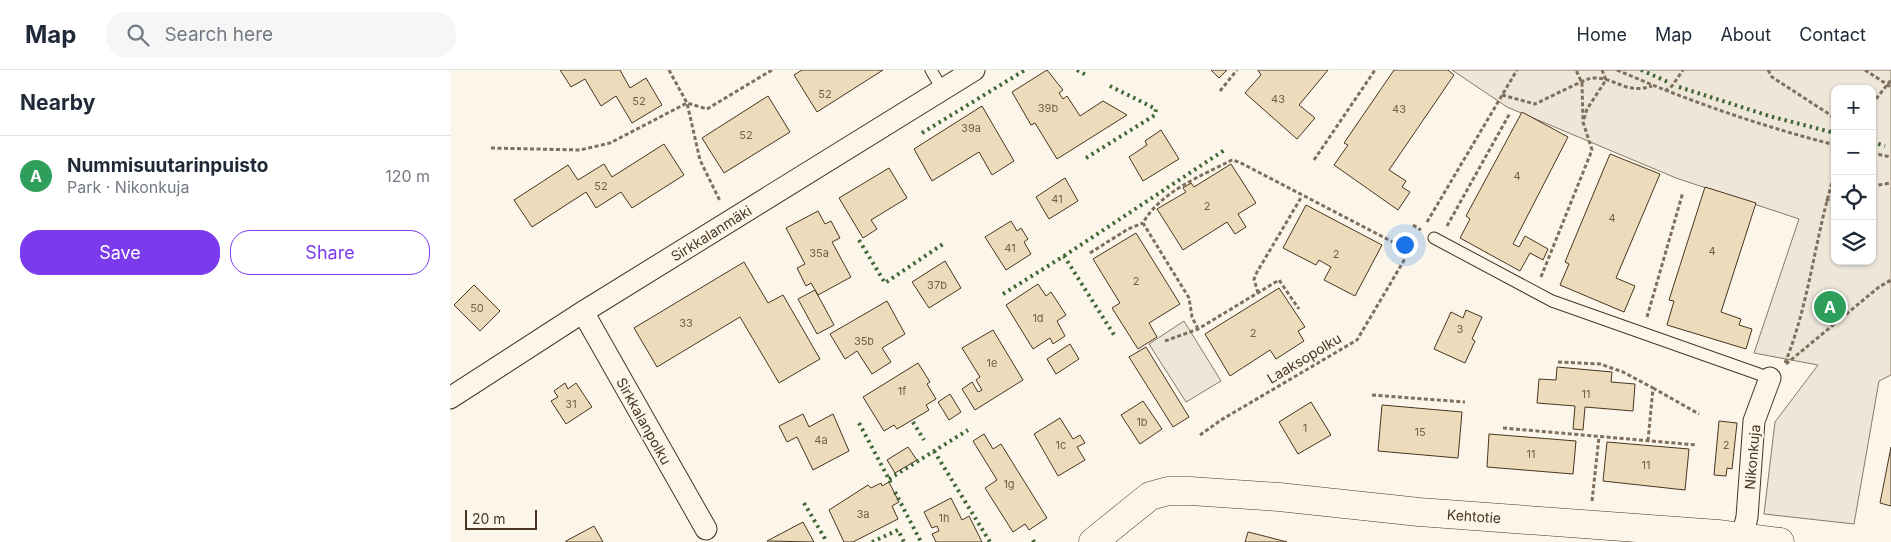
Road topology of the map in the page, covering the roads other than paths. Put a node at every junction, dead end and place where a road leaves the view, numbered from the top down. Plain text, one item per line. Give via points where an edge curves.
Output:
1 (931, 70) edge
2 (974, 70) edge
3 (942, 89) junction
4 (1437, 239) road end
5 (583, 312) junction
6 (1777, 372) joint
7 (450, 398) edge
8 (706, 529) dead end
9 (1725, 538) edge
10 (1093, 542) edge
11 (1780, 542) edge

1 - 3 lane
2 - 3 street, Sirkkalanmäki
3 - 5 street, Sirkkalanmäki
4 - 6 lane via 1552,301 1641,333
5 - 7 street, Sirkkalanmäki
5 - 8 street, Sirkkalanpolku
6 - 9 street, Nikonkuja via 1754,420 1747,517
9 - 10 street, Kehtotie via 1280,497 1168,491 1144,499
9 - 11 street, Kehtotie

